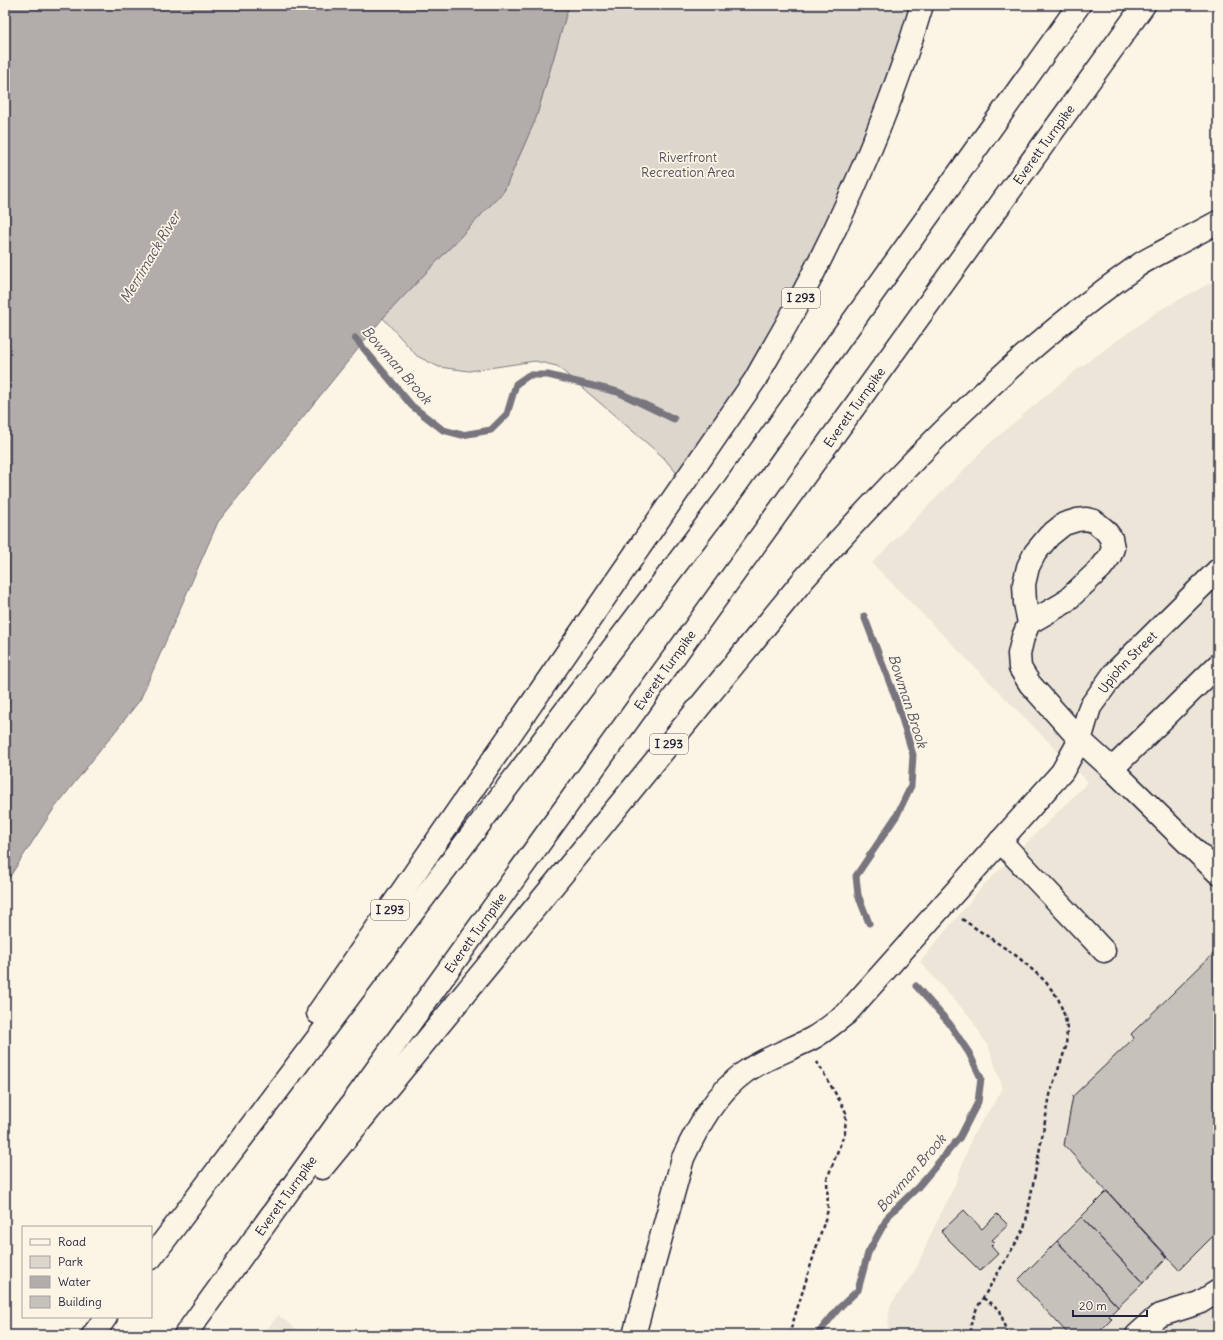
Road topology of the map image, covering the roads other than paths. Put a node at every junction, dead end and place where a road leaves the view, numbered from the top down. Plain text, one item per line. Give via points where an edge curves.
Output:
1 (922, 5) edge
2 (1078, 5) edge
3 (1144, 5) edge
4 (1218, 222) edge
5 (1218, 570) edge
6 (1029, 623) junction
7 (1218, 665) edge
8 (1080, 740) junction
9 (1112, 768) junction
10 (1000, 841) junction
11 (1218, 872) edge
12 (1104, 951) dead end
13 (152, 1256) edge
14 (152, 1256) edge
15 (1218, 1291) edge
16 (105, 1318) edge
17 (93, 1335) edge
18 (185, 1335) edge
19 (634, 1335) edge
20 (1137, 1335) edge

1 - 13 main road, I 293 via 893,92 849,200 798,304 755,380
2 - 14 main road via 728,496
3 - 18 main road, Everett Turnpike
4 - 18 main road, I 293 via 1137,266 1070,316 1010,367 859,516 804,579
5 - 8 main road, Upjohn Street via 1115,672 1090,707
6 - 6 main road via 1024,584 1035,553 1049,536 1064,524 1086,519 1094,521 1111,538 1113,548 1110,556 1102,568 1064,603
6 - 8 main road via 1019,654 1020,668 1030,684
7 - 9 main road
8 - 9 main road
8 - 10 main road, Upjohn Street via 1062,772
9 - 11 main road
10 - 12 main road
10 - 19 main road, Upjohn Street via 846,1014 812,1039 745,1072 709,1110 695,1131 683,1158
15 - 20 main road via 1199,1303 1158,1316
16 - 17 main road

